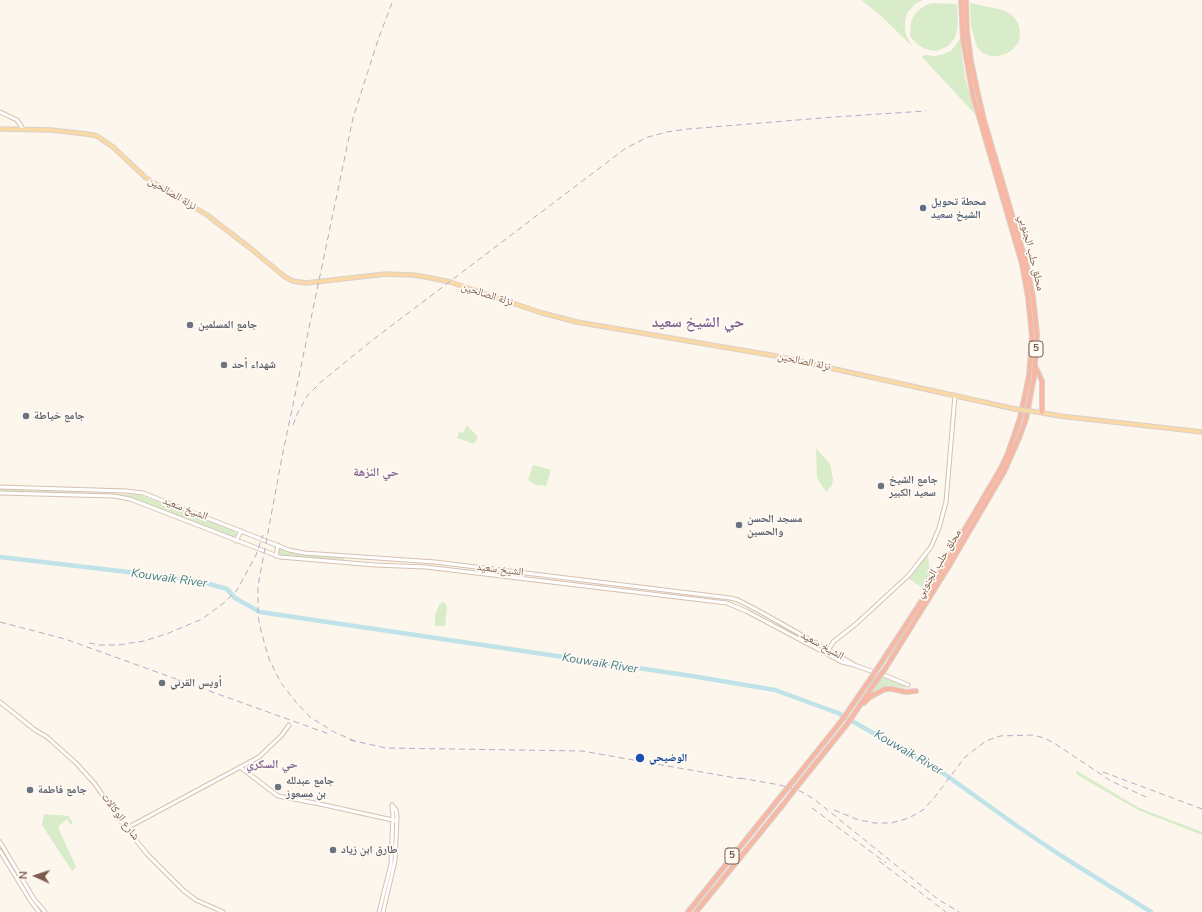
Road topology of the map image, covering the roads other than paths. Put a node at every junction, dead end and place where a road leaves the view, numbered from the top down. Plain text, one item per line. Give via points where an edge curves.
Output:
1 (961, 0) edge
2 (966, 0) edge
3 (0, 112) edge
4 (0, 129) edge
5 (23, 129) junction
6 (1035, 365) junction
7 (956, 395) junction
8 (1039, 412) junction
9 (1202, 432) edge
10 (0, 486) edge
11 (0, 493) edge
12 (241, 531) junction
13 (236, 541) junction
14 (278, 545) junction
15 (276, 556) junction
16 (477, 567) junction
17 (477, 573) junction
18 (829, 650) junction
19 (827, 655) junction
20 (854, 665) junction
21 (871, 671) dead end
22 (884, 676) dead end
23 (908, 685) dead end
24 (916, 691) dead end
25 (0, 702) edge
26 (854, 714) junction
27 (289, 725) dead end
28 (240, 767) junction
29 (127, 828) junction
30 (0, 842) edge
31 (0, 851) edge
32 (391, 873) junction
33 (39, 912) edge
34 (45, 912) edge
35 (223, 912) edge
36 (379, 912) edge
37 (384, 912) edge
38 (688, 912) edge
39 (696, 912) edge

1 - 38 highway, محلق حلب الجنوبي / 5, bridge via 963,40 973,96 1022,264 1028,297 1032,336 1029,376 1020,418 1001,468 932,585 872,678 842,720
2 - 6 highway, محلق حلب الجنوبي / 5 via 969,46 977,90 1026,262 1033,297 1037,334
3 - 5 main road via 17,120
4 - 5 main road, نزلة الصالحين
5 - 7 main road, نزلة الصالحين via 87,134 104,140 146,178 207,215 293,282 306,283 386,274 431,278 577,322 756,352
6 - 8 highway via 1042,381
6 - 26 highway, محلق حلب الجنوبي / 5, bridge via 1026,419 1004,472 949,566
7 - 8 main road, نزلة الصالحين, bridge
7 - 18 main road via 946,502 939,528 928,552 910,574 834,642
8 - 9 main road, نزلة الصالحين
10 - 12 main road, الشيخ سعيد via 143,493
11 - 13 main road, الشيخ سعيد via 114,496
12 - 13 main road
12 - 14 main road, الشيخ سعيد
13 - 15 main road, الشيخ سعيد
14 - 15 main road
14 - 16 main road, الشيخ سعيد via 304,554
15 - 17 main road, الشيخ سعيد
16 - 17 main road
16 - 18 main road, الشيخ سعيد via 730,598 762,612
17 - 19 main road, الشيخ سعيد via 727,603
18 - 19 main road
18 - 20 main road, الشيخ سعيد
19 - 20 main road, الشيخ سعيد
20 - 21 main road
22 - 23 main road
24 - 26 highway via 885,689 870,697
25 - 29 main road, شارع الوكالات via 51,740 76,763
26 - 39 highway, 5, bridge
27 - 28 main road via 259,757
28 - 29 main road
28 - 32 main road via 278,796 395,821
29 - 35 main road, شارع الوكالات via 147,854 186,893
30 - 34 main road via 34,899
31 - 33 main road
32 - 36 main road
32 - 37 main road

